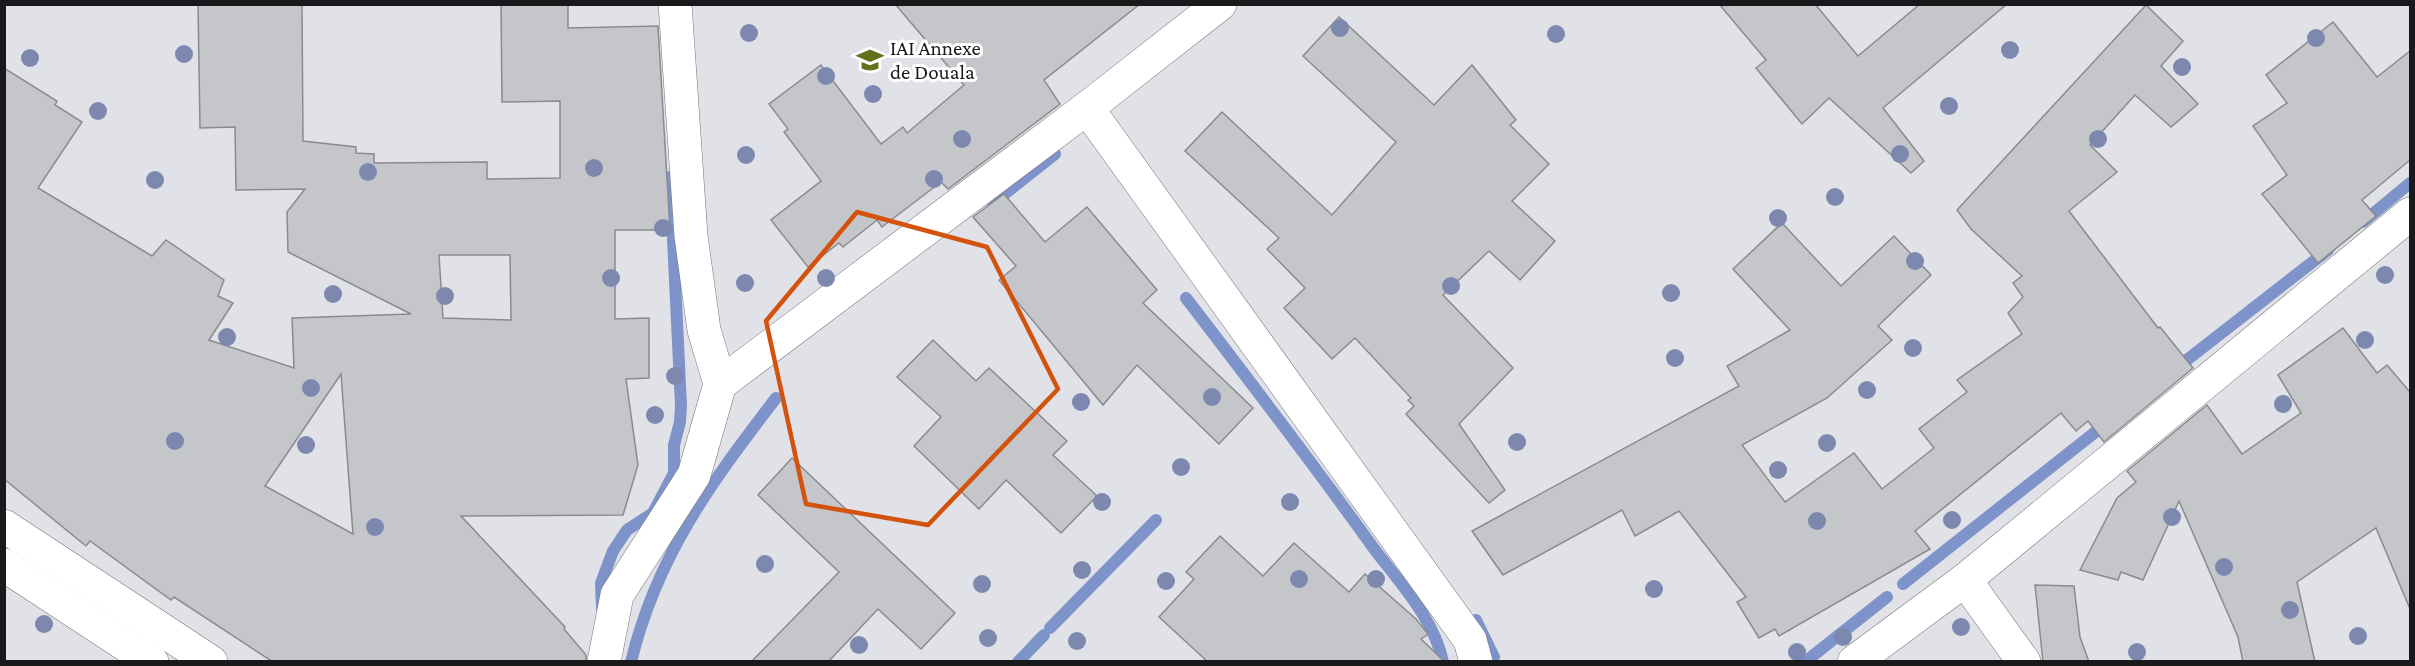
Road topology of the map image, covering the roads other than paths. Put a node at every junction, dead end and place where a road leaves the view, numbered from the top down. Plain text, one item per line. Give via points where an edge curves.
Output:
1 (675, 4) edge
2 (1220, 4) edge
3 (1087, 108) junction
4 (2410, 214) edge
5 (720, 384) junction
6 (4, 526) edge
7 (4, 565) edge
8 (1965, 580) junction
9 (152, 662) edge
10 (211, 662) edge
11 (604, 662) edge
12 (1476, 662) edge
13 (1854, 662) edge
14 (2024, 662) edge

1 - 5 street via 691,236 704,330
2 - 3 street
3 - 5 street
3 - 12 street via 1470,640
4 - 8 street
5 - 11 street via 694,475 618,595
6 - 10 street
7 - 9 street
8 - 13 street
8 - 14 street

